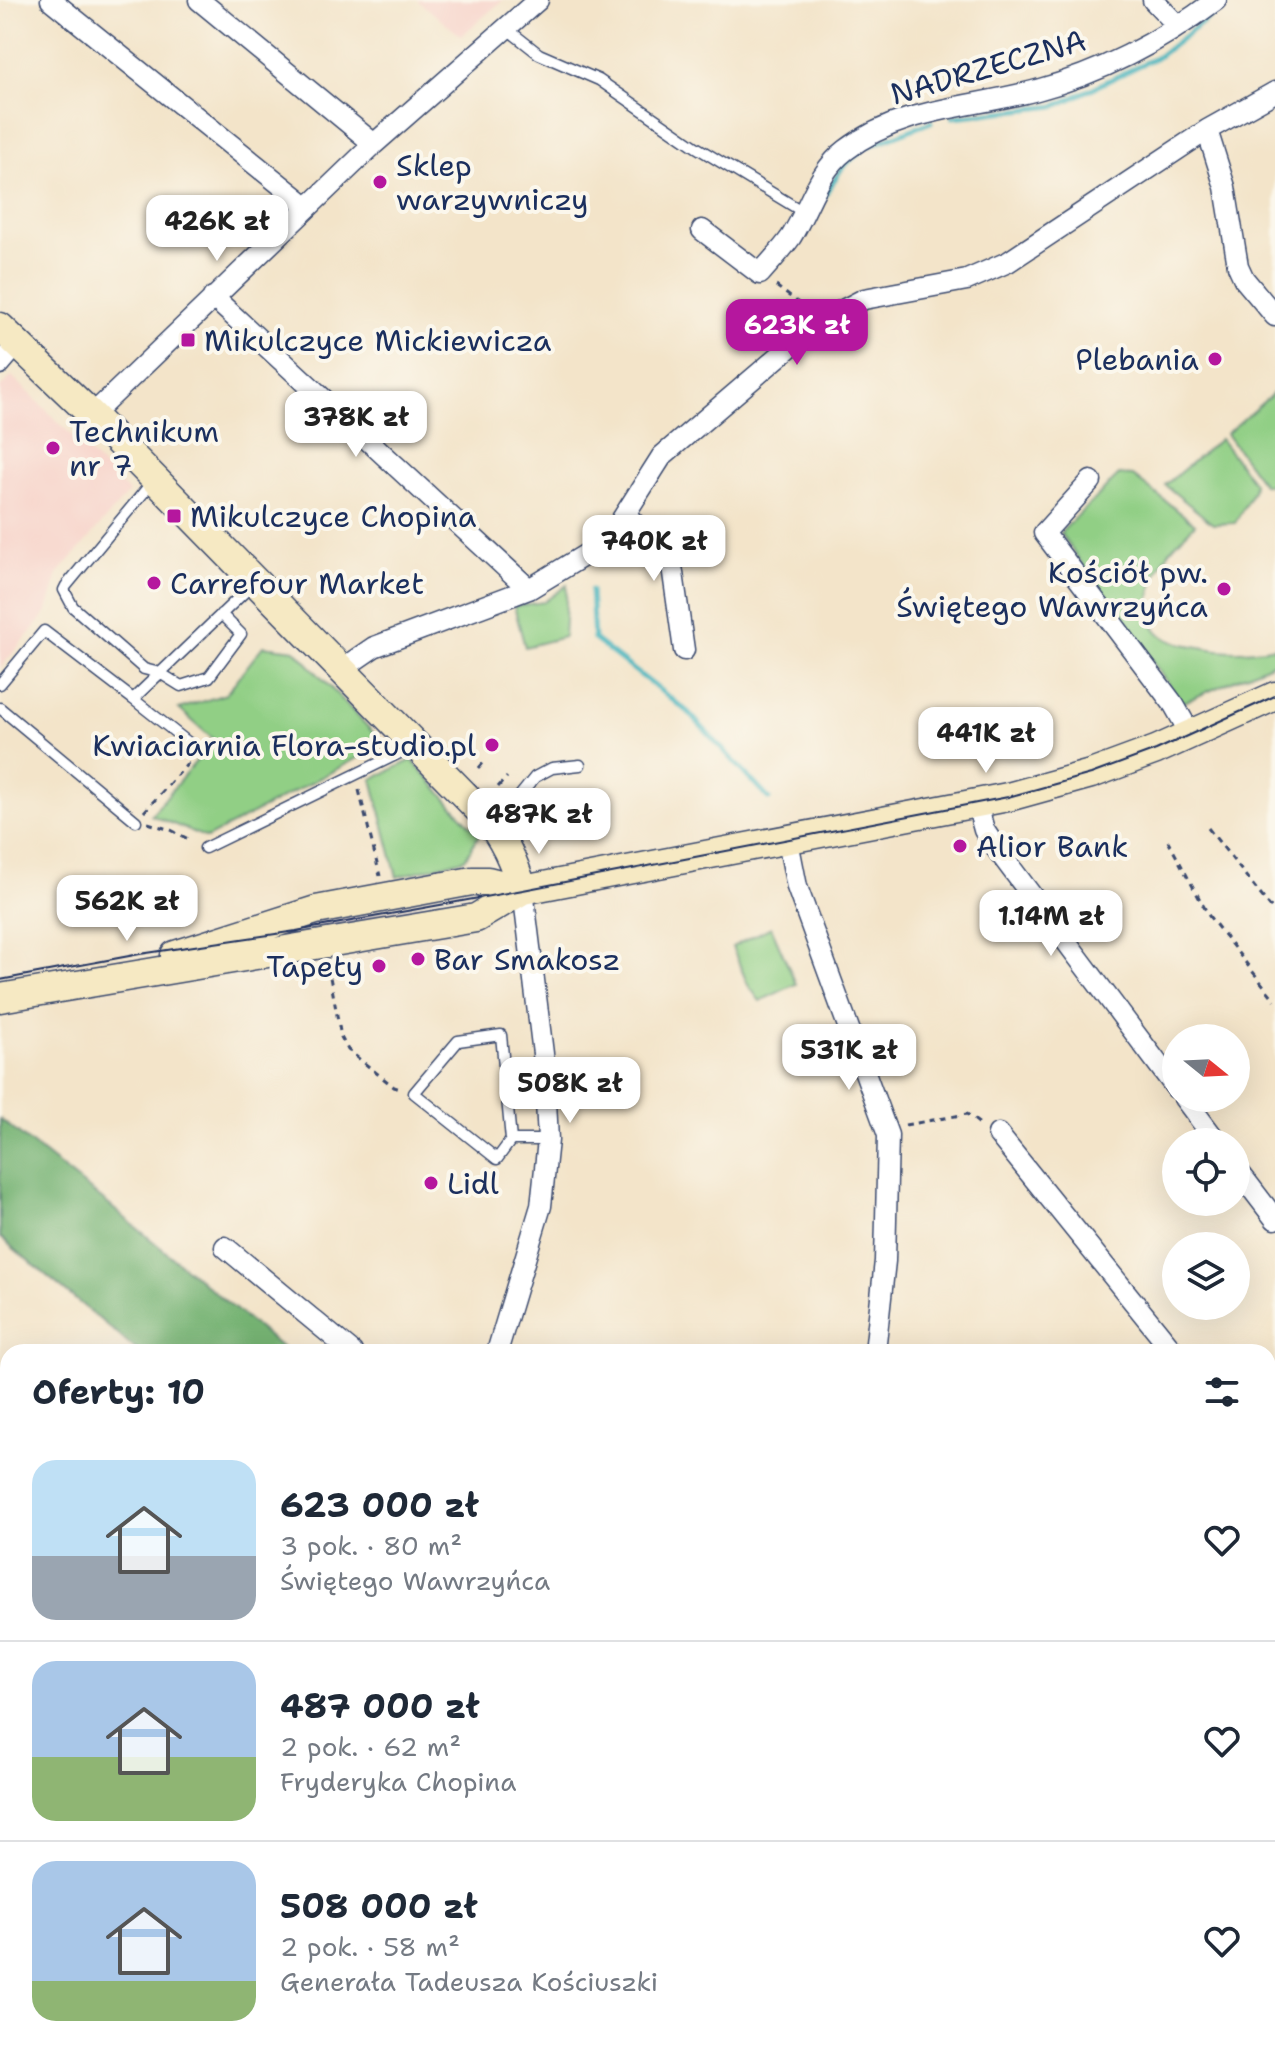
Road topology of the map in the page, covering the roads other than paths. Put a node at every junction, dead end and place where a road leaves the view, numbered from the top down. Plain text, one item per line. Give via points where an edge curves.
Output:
1 (51, 0) edge
2 (199, 0) edge
3 (538, 0) edge
4 (1153, 0) edge
5 (1216, 0) edge
6 (1178, 26) junction
7 (506, 28) junction
8 (1275, 92) edge
9 (1207, 130) junction
10 (374, 144) junction
11 (308, 207) junction
12 (805, 213) junction
13 (702, 230) dead end
14 (213, 297) junction
15 (1275, 316) edge
16 (6, 345) edge
17 (92, 415) junction
18 (155, 478) junction
19 (1091, 481) dead end
20 (626, 515) junction
21 (255, 582) junction
22 (529, 589) junction
23 (221, 614) junction
24 (684, 650) dead end
25 (342, 669) junction
26 (160, 673) junction
27 (0, 684) edge
28 (1275, 696) edge
29 (133, 699) junction
30 (0, 708) edge
31 (1191, 735) junction
32 (415, 745) junction
33 (199, 751) road end
34 (580, 765) dead end
35 (977, 804) junction
36 (136, 821) road end
37 (491, 824) junction
38 (788, 841) junction
39 (205, 848) road end
40 (523, 890) junction
41 (0, 998) edge
42 (1162, 1069) edge
43 (998, 1134) road end
44 (511, 1140) junction
45 (548, 1140) junction
46 (1250, 1186) edge
47 (1275, 1219) edge
48 (225, 1247) dead end
49 (342, 1344) edge
50 (499, 1344) edge
51 (876, 1344) edge
52 (1168, 1344) edge

1 - 11 street
2 - 10 street
3 - 7 street
4 - 6 street
5 - 6 street, NADRZECZNA
6 - 12 street, NADRZECZNA via 1060,84 922,114 869,134 832,161
7 - 10 street
7 - 12 lane via 539,54 599,80
8 - 9 street
9 - 15 street via 1222,175 1238,266
9 - 20 street via 1008,262 967,280 864,299 818,323 662,456
10 - 11 street
11 - 14 street
12 - 13 street, NADRZECZNA via 760,274
14 - 17 street
14 - 22 street
16 - 17 main road
17 - 18 main road
18 - 21 main road
18 - 26 lane via 64,590 73,607 144,669
19 - 31 street via 1044,533
20 - 22 street via 608,541
20 - 24 street via 669,559
21 - 23 lane
21 - 25 main road
22 - 25 street via 374,647
23 - 26 lane
23 - 26 lane via 241,634 209,677 181,686
25 - 32 main road
26 - 29 lane
27 - 29 lane via 44,631
28 - 31 main road
29 - 33 lane
30 - 36 lane
31 - 35 main road via 1091,774
32 - 37 main road
32 - 39 lane
34 - 37 lane via 552,768 535,777
35 - 38 main road
35 - 42 street via 996,848
37 - 40 main road via 511,856
38 - 40 main road
38 - 51 street via 797,887 888,1135 885,1261
40 - 41 main road via 476,918
40 - 45 street
43 - 52 street
44 - 44 lane via 497,1159 414,1093 458,1041 501,1035
44 - 45 lane
45 - 50 street via 541,1206
46 - 47 street
48 - 49 street

